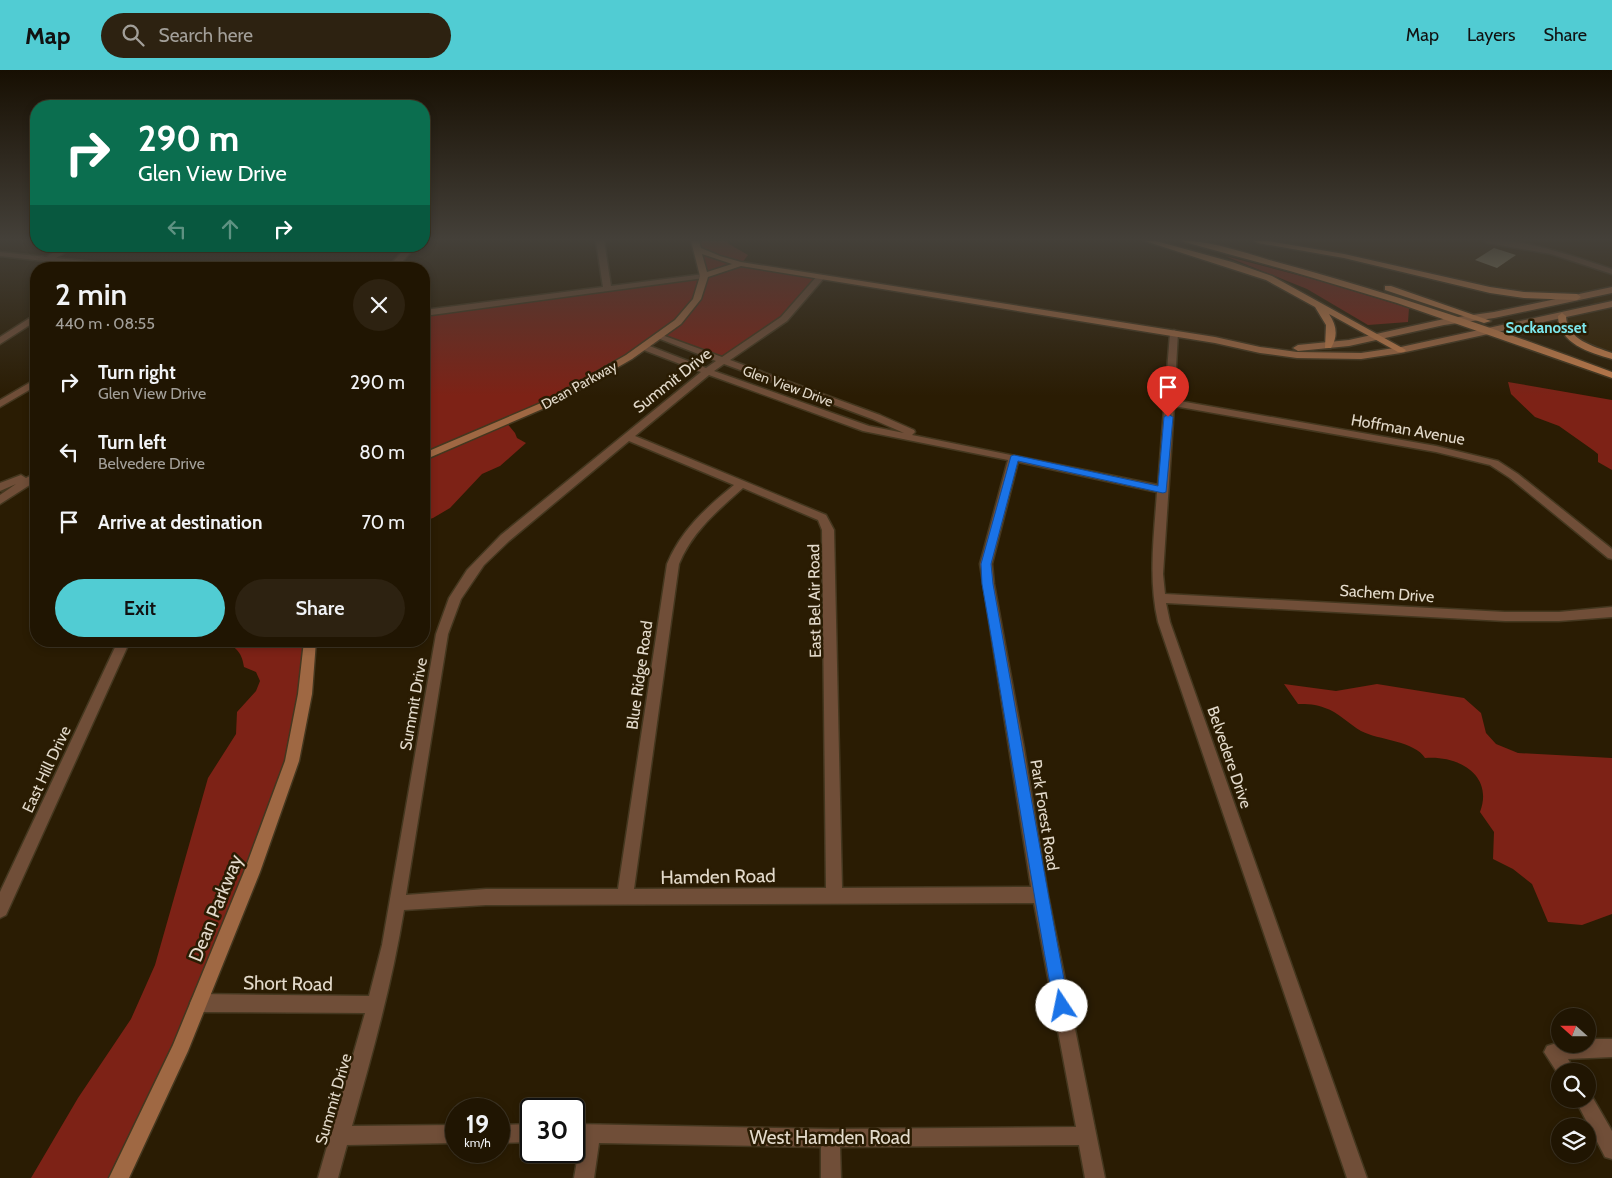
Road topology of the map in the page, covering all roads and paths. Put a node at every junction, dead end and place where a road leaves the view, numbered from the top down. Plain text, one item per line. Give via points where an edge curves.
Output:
1 (579, 293) edge
2 (699, 293) edge
3 (807, 293) edge
4 (920, 293) edge
5 (1297, 293) edge
6 (1372, 293) edge
7 (1401, 293) edge
8 (1509, 293) edge
9 (1600, 293) edge
10 (1577, 298) junction
11 (1314, 302) junction
12 (1612, 304) edge
13 (430, 312) edge
14 (1562, 316) junction
15 (1477, 317) junction
16 (1458, 320) junction
17 (30, 321) edge
18 (1507, 328) junction
19 (1491, 331) junction
20 (1174, 333) junction
21 (659, 337) junction
22 (1375, 337) junction
23 (1215, 340) junction
24 (0, 341) edge
25 (1328, 346) junction
26 (644, 347) junction
27 (1401, 350) junction
28 (1612, 356) edge
29 (723, 361) junction
30 (1612, 366) edge
31 (708, 371) junction
32 (1612, 375) edge
33 (30, 386) edge
34 (1169, 402) junction
35 (0, 404) edge
36 (627, 437) junction
37 (926, 440) junction
38 (430, 455) edge
39 (1014, 458) junction
40 (30, 474) edge
41 (30, 480) edge
42 (741, 484) junction
43 (0, 487) edge
44 (1163, 490) junction
45 (0, 500) edge
46 (1612, 555) edge
47 (1159, 598) junction
48 (1612, 612) edge
49 (121, 647) edge
50 (309, 647) edge
51 (834, 894) junction
52 (1040, 894) junction
53 (625, 898) junction
54 (397, 903) junction
55 (0, 910) edge
56 (199, 1002) junction
57 (376, 1005) junction
58 (1612, 1048) edge
59 (1561, 1063) edge
60 (1589, 1108) edge
61 (585, 1133) edge
62 (445, 1134) edge
63 (341, 1136) junction
64 (1086, 1136) junction
65 (830, 1138) junction
66 (1612, 1150) edge
67 (583, 1163) edge
68 (119, 1178) edge
69 (328, 1178) edge
70 (584, 1178) edge
71 (831, 1178) edge
72 (1095, 1178) edge
73 (1357, 1178) edge

1 - 13 street
2 - 21 street, Dean Parkway via 690,309
3 - 29 street, Summit Drive via 784,319
4 - 20 street, Dean Parkway
5 - 11 main road
6 - 16 main road
7 - 15 main road
8 - 10 main road
9 - 10 street
10 - 15 street
11 - 22 main road
11 - 25 main road via 1331,326
12 - 14 street
14 - 18 street
14 - 28 main road via 1561,324 1567,334
15 - 16 street
15 - 18 main road
16 - 19 main road
16 - 22 street
17 - 24 street
18 - 19 street
18 - 30 main road
19 - 27 street
19 - 32 main road
20 - 23 street, Dean Parkway
20 - 34 street, Belvedere Drive
21 - 26 street, Dean Parkway
21 - 29 street, Glen View Drive
22 - 25 street
22 - 27 main road
23 - 25 street via 1291,347
23 - 27 street via 1311,356 1361,356
26 - 31 street, Glen View Drive
26 - 38 street, Dean Parkway via 551,402
29 - 31 street, Summit Drive
29 - 37 street, Glen View Drive via 876,417
31 - 36 street, Summit Drive
31 - 37 street, Glen View Drive via 867,429
33 - 35 street
34 - 44 street, Belvedere Drive
34 - 46 street, Hoffman Avenue via 1436,449 1494,463
36 - 42 street, East Bel Air Road
36 - 54 street, Summit Drive via 484,558 455,598 442,634
37 - 39 street, Glen View Drive
39 - 44 street, Glen View Drive
39 - 52 street, Park Forest Road via 986,564
40 - 43 street
41 - 45 street
42 - 51 street, East Bel Air Road via 822,518 828,530
42 - 53 street, Blue Ridge Road via 684,541 673,564
44 - 47 street, Belvedere Drive via 1157,574
47 - 48 street, Sachem Drive via 1503,616 1561,617
47 - 73 street, Belvedere Drive via 1164,622
49 - 55 street, East Hill Drive
50 - 56 street, Dean Parkway via 305,694 292,761 252,872
51 - 52 street, Hamden Road
51 - 53 street, Hamden Road
52 - 64 street, Park Forest Road
53 - 54 street, Hamden Road via 486,897
54 - 57 street, Summit Drive
56 - 57 street, Short Road
56 - 68 street, Dean Parkway
57 - 63 street, Summit Drive
58 - 59 street via 1553,1052
60 - 66 street
61 - 65 street, West Hamden Road
62 - 63 street
63 - 69 street, Summit Drive
64 - 65 street, West Hamden Road
64 - 72 street, Park Forest Road
65 - 71 street
67 - 70 street

